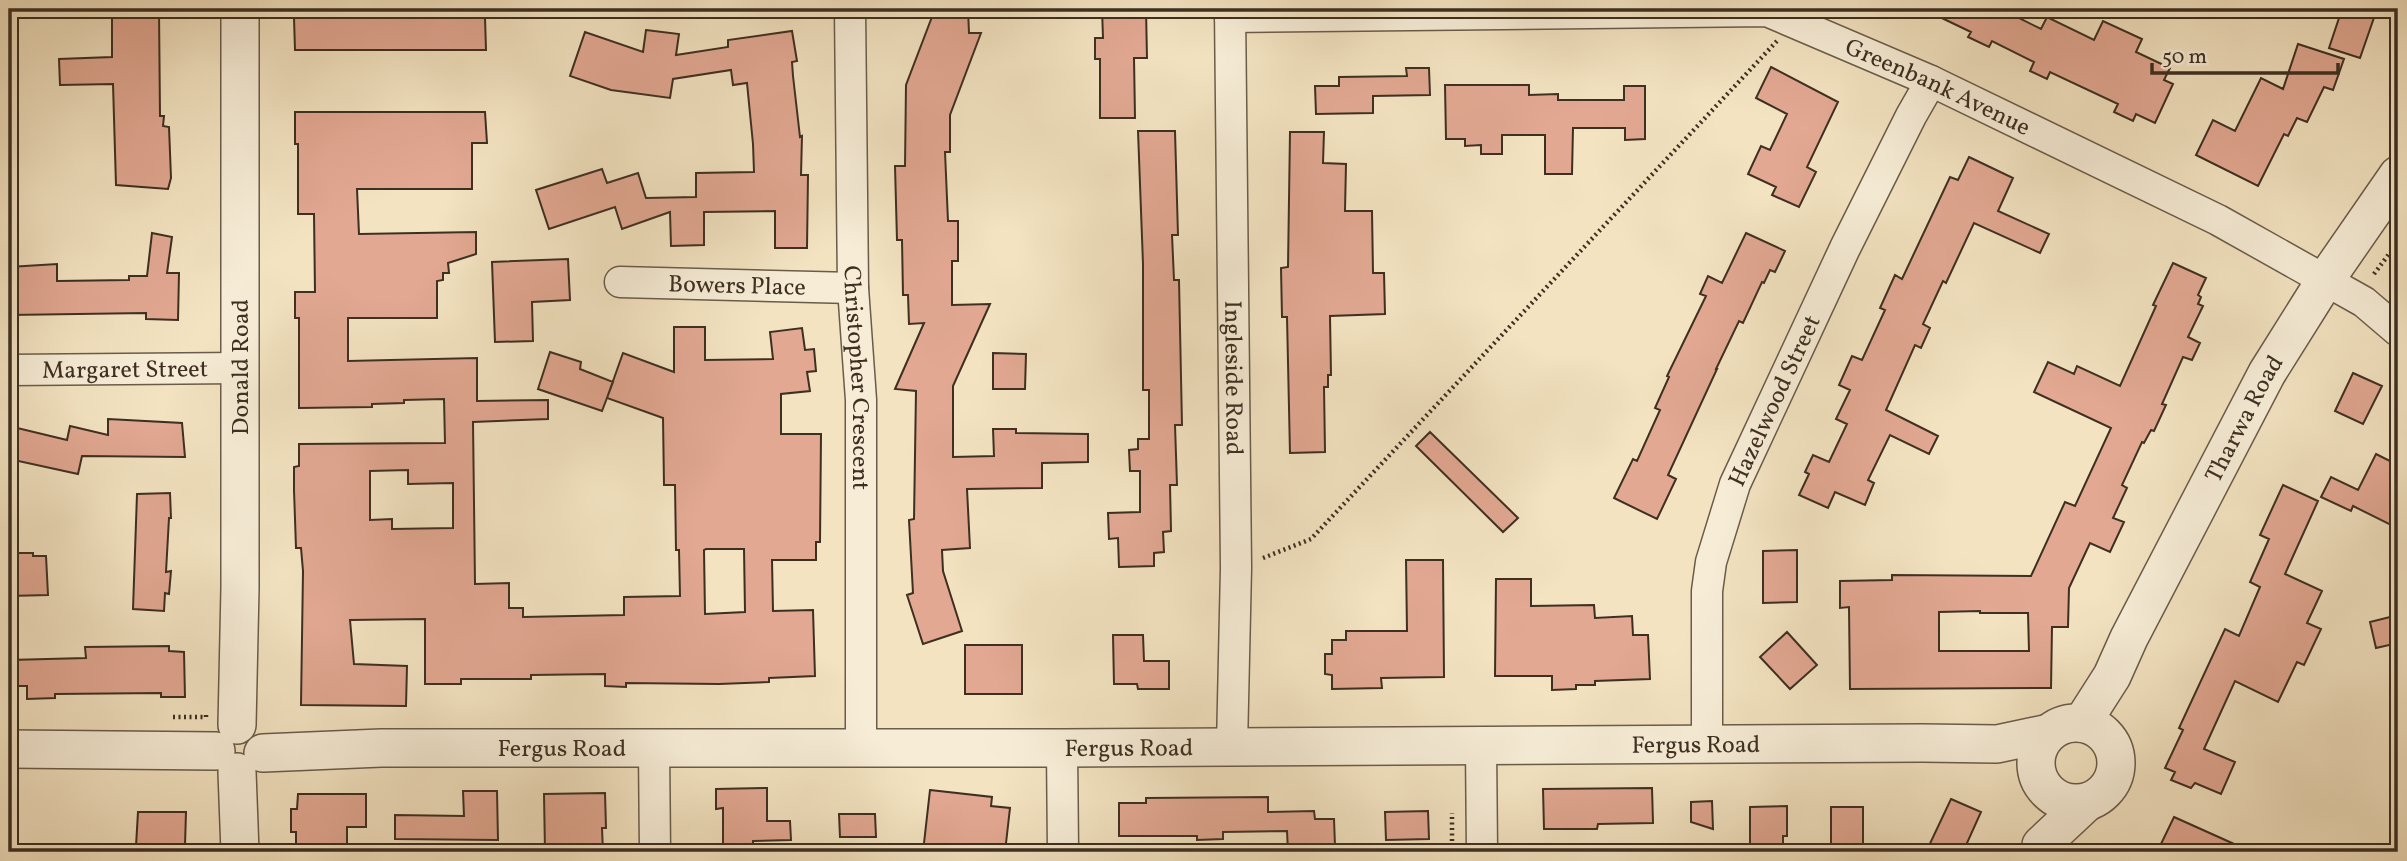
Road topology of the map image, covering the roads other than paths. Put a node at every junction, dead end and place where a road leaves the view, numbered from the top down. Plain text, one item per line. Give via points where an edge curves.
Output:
1 (240, 9) edge
2 (850, 9) edge
3 (1768, 10) edge
4 (1230, 13) edge
5 (1931, 81) junction
6 (2398, 175) edge
7 (2326, 279) junction
8 (620, 282) dead end
9 (853, 288) junction
10 (2398, 331) edge
11 (240, 368) junction
12 (9, 370) edge
13 (2080, 732) junction
14 (1707, 743) junction
15 (1997, 744) junction
16 (1232, 746) junction
17 (1481, 746) junction
18 (861, 748) junction
19 (1062, 748) junction
20 (9, 749) edge
21 (654, 749) junction
22 (238, 750) junction
23 (2041, 781) junction
24 (2087, 803) junction
25 (2040, 849) edge
26 (240, 852) edge
27 (654, 852) edge
28 (1063, 852) edge
29 (1482, 852) edge

1 - 11 street, Donald Road
2 - 9 street, Christopher Crescent
3 - 4 street, Greenbank Avenue
3 - 5 street, Greenbank Avenue
4 - 16 street, Ingleside Road via 1236,568
5 - 7 street, Greenbank Avenue via 2218,220
5 - 14 street, Hazelwood Street via 1845,248 1735,484 1707,591
6 - 7 street, Tharwa Road
7 - 10 street, Greenbank Avenue via 2364,302
7 - 13 street, Tharwa Road via 2267,373
8 - 9 street, Bowers Place
9 - 18 street, Christopher Crescent via 861,400
11 - 12 street, Margaret Street
11 - 22 street, Donald Road
13 - 15 street, Fergus Road
13 - 23 street via 2038,749
13 - 24 street via 2115,751 2117,764 2108,788
14 - 15 street, Fergus Road
14 - 17 street, Fergus Road
15 - 23 street
16 - 17 street, Fergus Road
16 - 19 street, Fergus Road
17 - 29 street
18 - 19 street, Fergus Road
18 - 21 street, Fergus Road
19 - 28 street
20 - 22 street, Fergus Road
21 - 22 street, Fergus Road
21 - 27 street
22 - 26 street, Donald Road
23 - 24 street via 2065,803
23 - 25 street
24 - 25 street

